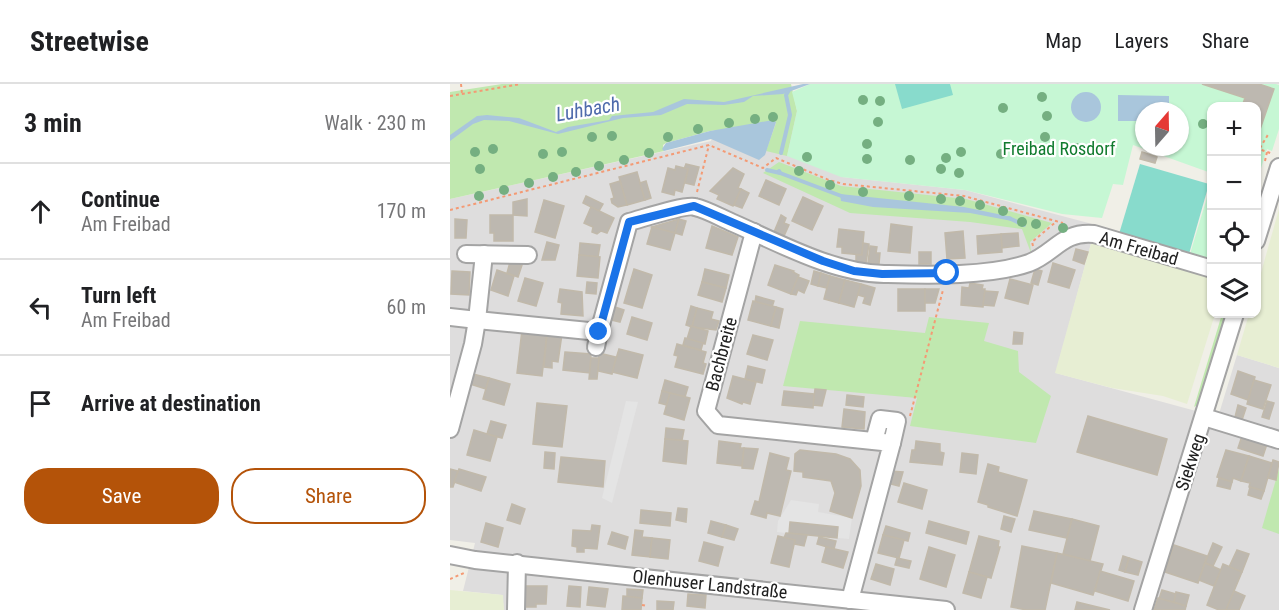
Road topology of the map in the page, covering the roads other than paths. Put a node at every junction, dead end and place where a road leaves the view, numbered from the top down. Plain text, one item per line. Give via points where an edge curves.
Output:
1 (1279, 167) edge
2 (1261, 228) edge
3 (754, 232) junction
4 (466, 254) dead end
5 (484, 254) junction
6 (528, 255) dead end
7 (1207, 268) edge
8 (450, 317) edge
9 (1234, 318) edge
10 (477, 320) junction
11 (1204, 417) junction
12 (450, 429) edge
13 (1279, 440) edge
14 (874, 441) junction
15 (892, 442) junction
16 (450, 555) edge
17 (475, 560) junction
18 (517, 563) junction
19 (450, 566) edge
20 (850, 600) junction
21 (516, 610) edge
22 (946, 610) edge
23 (1143, 610) edge

1 - 2 street
3 - 7 street, Am Freibad via 823,261 854,271 882,274 981,272 1030,262 1065,239 1085,233
3 - 10 street, Am Freibad via 694,206 629,222 598,339
3 - 14 street, Bachbreite via 706,411 718,425
4 - 5 street
5 - 6 street
5 - 10 street
8 - 10 street
9 - 11 street, Siekweg
10 - 12 street
11 - 13 street
11 - 23 street, Siekweg
14 - 15 street, Bachbreite
14 - 15 street via 880,419 897,421
15 - 20 street
16 - 17 street, Olenhuser Landstraße
17 - 18 street, Olenhuser Landstraße
17 - 19 street, Olenhuser Landstraße
18 - 20 street, Olenhuser Landstraße
18 - 21 street
20 - 22 street, Olenhuser Landstraße

